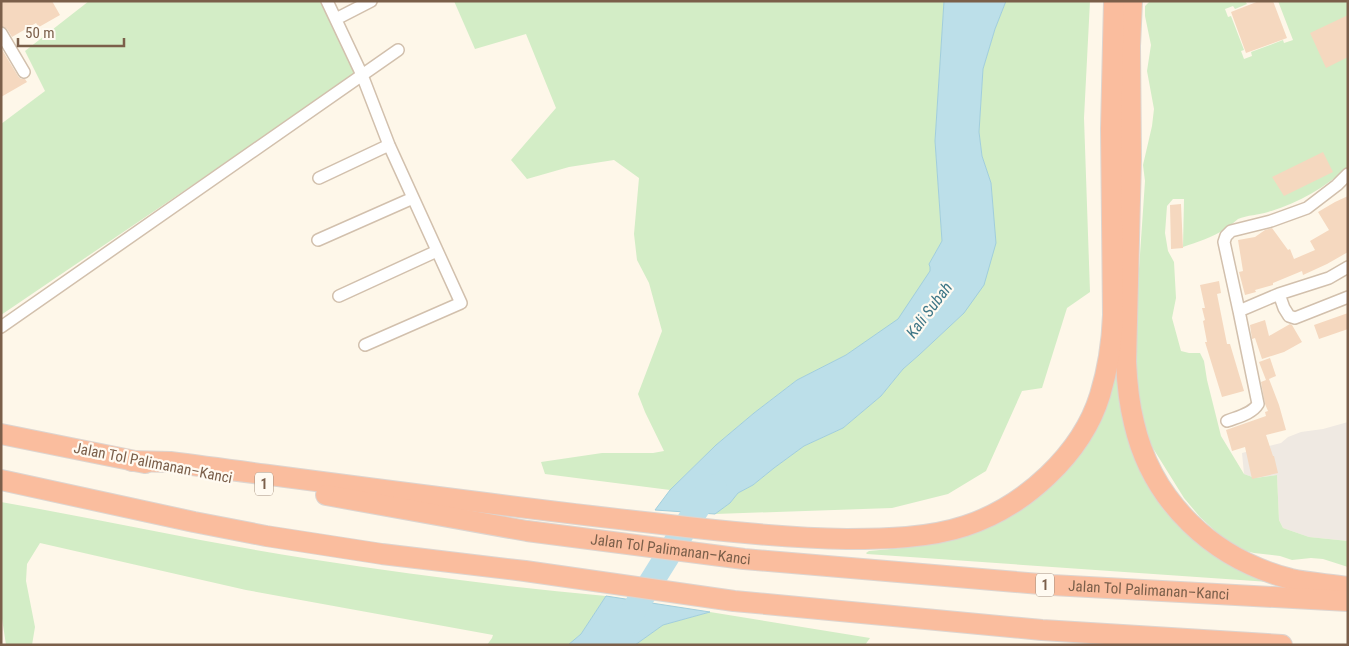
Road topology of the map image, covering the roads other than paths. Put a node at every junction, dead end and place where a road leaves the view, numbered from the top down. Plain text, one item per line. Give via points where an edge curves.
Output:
1 (327, 1) edge
2 (370, 1) edge
3 (1114, 1) edge
4 (1132, 1) edge
5 (336, 19) junction
6 (1, 33) edge
7 (398, 50) dead end
8 (24, 72) dead end
9 (362, 75) junction
10 (388, 145) junction
11 (1348, 174) edge
12 (319, 178) dead end
13 (413, 198) junction
14 (318, 240) dead end
15 (437, 251) junction
16 (1348, 267) edge
17 (1279, 294) junction
18 (339, 296) dead end
19 (1348, 297) edge
20 (1239, 311) junction
21 (1, 327) edge
22 (366, 345) dead end
23 (1227, 421) dead end
24 (1, 434) edge
25 (132, 461) junction
26 (1, 480) edge
27 (1348, 587) edge
28 (1348, 601) edge
29 (1282, 645) edge

1 - 5 street
2 - 5 street
3 - 25 highway via 1111,129 1113,315 1108,367 1093,414 1082,434 1051,472 1003,509 965,526 921,536 818,538 746,534 170,462
4 - 27 highway via 1126,362 1128,393 1140,446 1166,495 1182,516 1224,551 1252,566 1292,579
5 - 9 street
6 - 8 street
7 - 9 street
9 - 10 street
9 - 21 street
10 - 12 street
10 - 13 street
11 - 20 street via 1306,208 1236,229 1226,236 1225,247
13 - 14 street
13 - 15 street
15 - 18 street
15 - 22 street via 461,303
16 - 17 street via 1329,278
17 - 19 street via 1289,316 1295,318
17 - 20 street
20 - 23 street via 1258,404 1250,412
24 - 25 highway, Jalan Tol Palimanan–Kanci / 1
25 - 28 highway, Jalan Tol Palimanan–Kanci / 1 via 527,531 744,559 1052,585
26 - 29 highway via 266,536 734,601 1042,630

